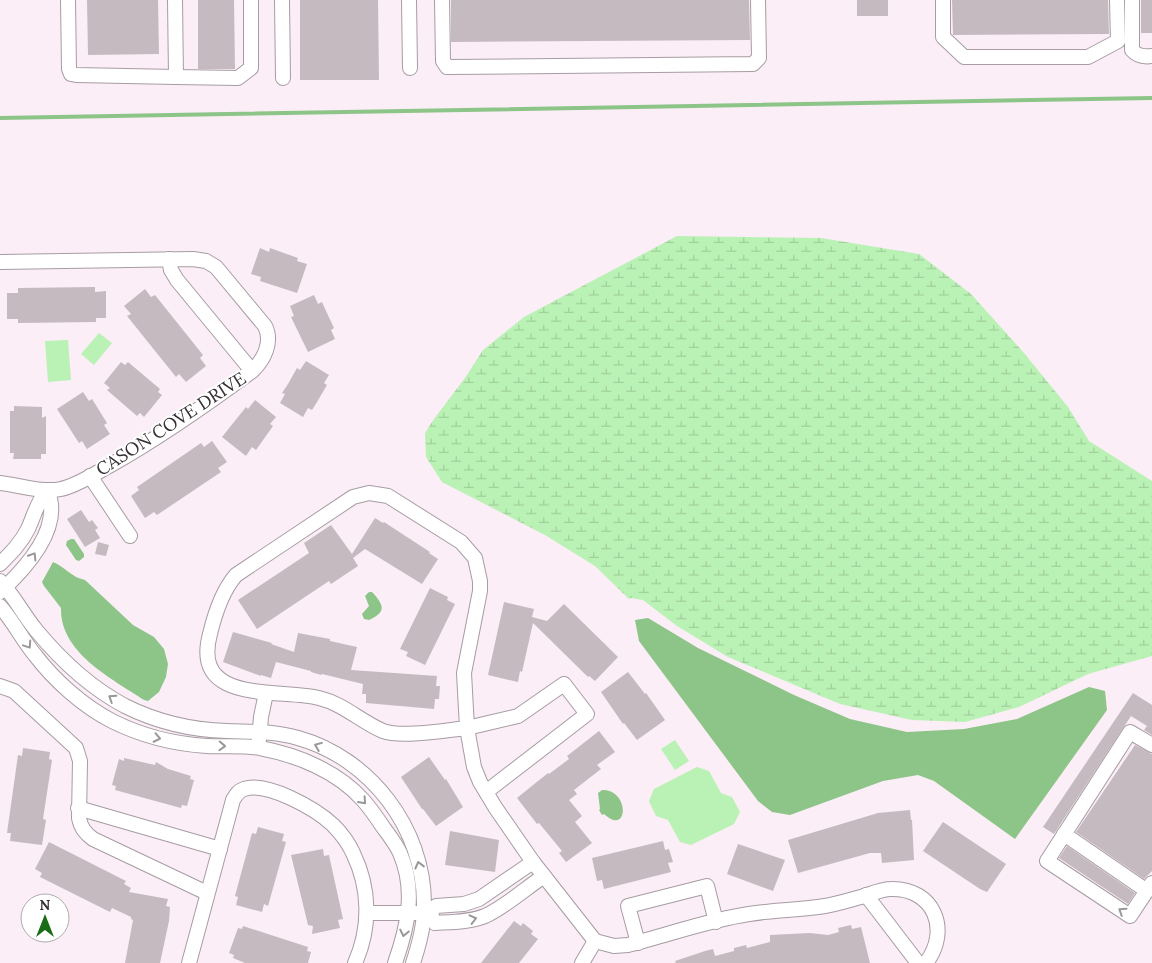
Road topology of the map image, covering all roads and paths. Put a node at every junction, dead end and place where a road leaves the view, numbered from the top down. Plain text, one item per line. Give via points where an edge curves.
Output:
1 (68, 0) edge
2 (175, 0) edge
3 (251, 0) edge
4 (282, 0) edge
5 (409, 0) edge
6 (442, 0) edge
7 (758, 0) edge
8 (943, 0) edge
9 (1117, 0) edge
10 (1132, 0) edge
11 (1152, 56) edge
12 (410, 68) dead end
13 (176, 77) junction
14 (283, 78) dead end
15 (169, 259) junction
16 (0, 262) edge
17 (252, 371) junction
18 (90, 476) junction
19 (0, 483) edge
20 (47, 490) junction
21 (130, 536) dead end
22 (0, 564) edge
23 (2, 587) edge
24 (0, 606) edge
25 (0, 686) edge
26 (266, 692) junction
27 (467, 728) junction
28 (260, 732) junction
29 (1152, 746) edge
30 (259, 748) junction
31 (486, 792) junction
32 (78, 808) junction
33 (1064, 834) junction
34 (220, 848) junction
35 (534, 862) junction
36 (544, 876) junction
37 (1149, 887) edge
38 (207, 893) junction
39 (866, 895) junction
40 (408, 912) junction
41 (368, 913) junction
42 (427, 913) junction
43 (716, 922) junction
44 (595, 941) junction
45 (638, 942) junction
46 (189, 963) edge
47 (356, 963) edge
48 (395, 963) edge
49 (413, 963) edge
50 (582, 963) edge
51 (918, 963) edge
52 (926, 963) edge

1 - 13 street via 71,74
2 - 13 street
3 - 13 street via 251,68 238,78
4 - 14 street
5 - 12 street
6 - 7 street via 442,60 447,67 753,64 759,58
8 - 9 street via 943,37 964,58 1088,57 1118,41
10 - 11 street via 1132,50 1144,57
15 - 16 street, CASON COVE DRIVE
15 - 17 street, CASON COVE DRIVE via 177,280
15 - 17 street, CASON COVE DRIVE via 210,262 265,326 268,334 264,358
17 - 18 street, CASON COVE DRIVE via 138,450
18 - 20 street, CASON COVE DRIVE via 70,486
18 - 21 street, CASON COVE DRIVE
19 - 20 street, CASON COVE DRIVE
20 - 22 street via 17,547
23 -> 20 street via 24,569 44,536 52,509 52,499
28 -> 23 street via 190,728 123,705 64,660
24 -> 30 street via 59,682 111,720 152,737 184,743
25 - 32 street via 14,691 76,748 80,761
26 - 27 street via 331,701 389,733
26 - 27 street via 227,684 212,671 209,639 226,589 236,575 353,497 378,494 388,496 461,542 475,558 480,591 464,673
26 - 28 street
27 - 31 street via 474,767
27 - 31 street via 518,716 564,684 587,714
28 - 30 street
42 -> 28 street via 415,848 397,812 383,793 356,767 323,747 298,738
29 - 33 street via 1130,732
30 -> 40 street via 318,766 363,800 400,852 408,886
31 - 35 street
32 - 34 street
32 - 38 street via 80,826 93,839
33 - 37 street
37 -> 33 street via 1130,916 1047,861
34 - 38 street
34 - 41 street via 233,800 244,789 256,788 300,802 322,816 344,837 363,882
35 - 36 street
35 - 42 street via 479,899 464,904 436,906
42 -> 36 street via 435,923 476,919
36 - 44 street
38 - 46 street
39 - 43 street via 812,908 747,914
39 - 51 street
39 - 52 street via 883,890 906,890 928,905 937,922 938,939
40 - 41 street
40 - 42 street
40 -> 48 street
41 - 47 street
42 - 49 street
43 - 45 street
43 - 45 street via 706,886 628,906
44 - 45 street via 614,946
44 - 50 street

